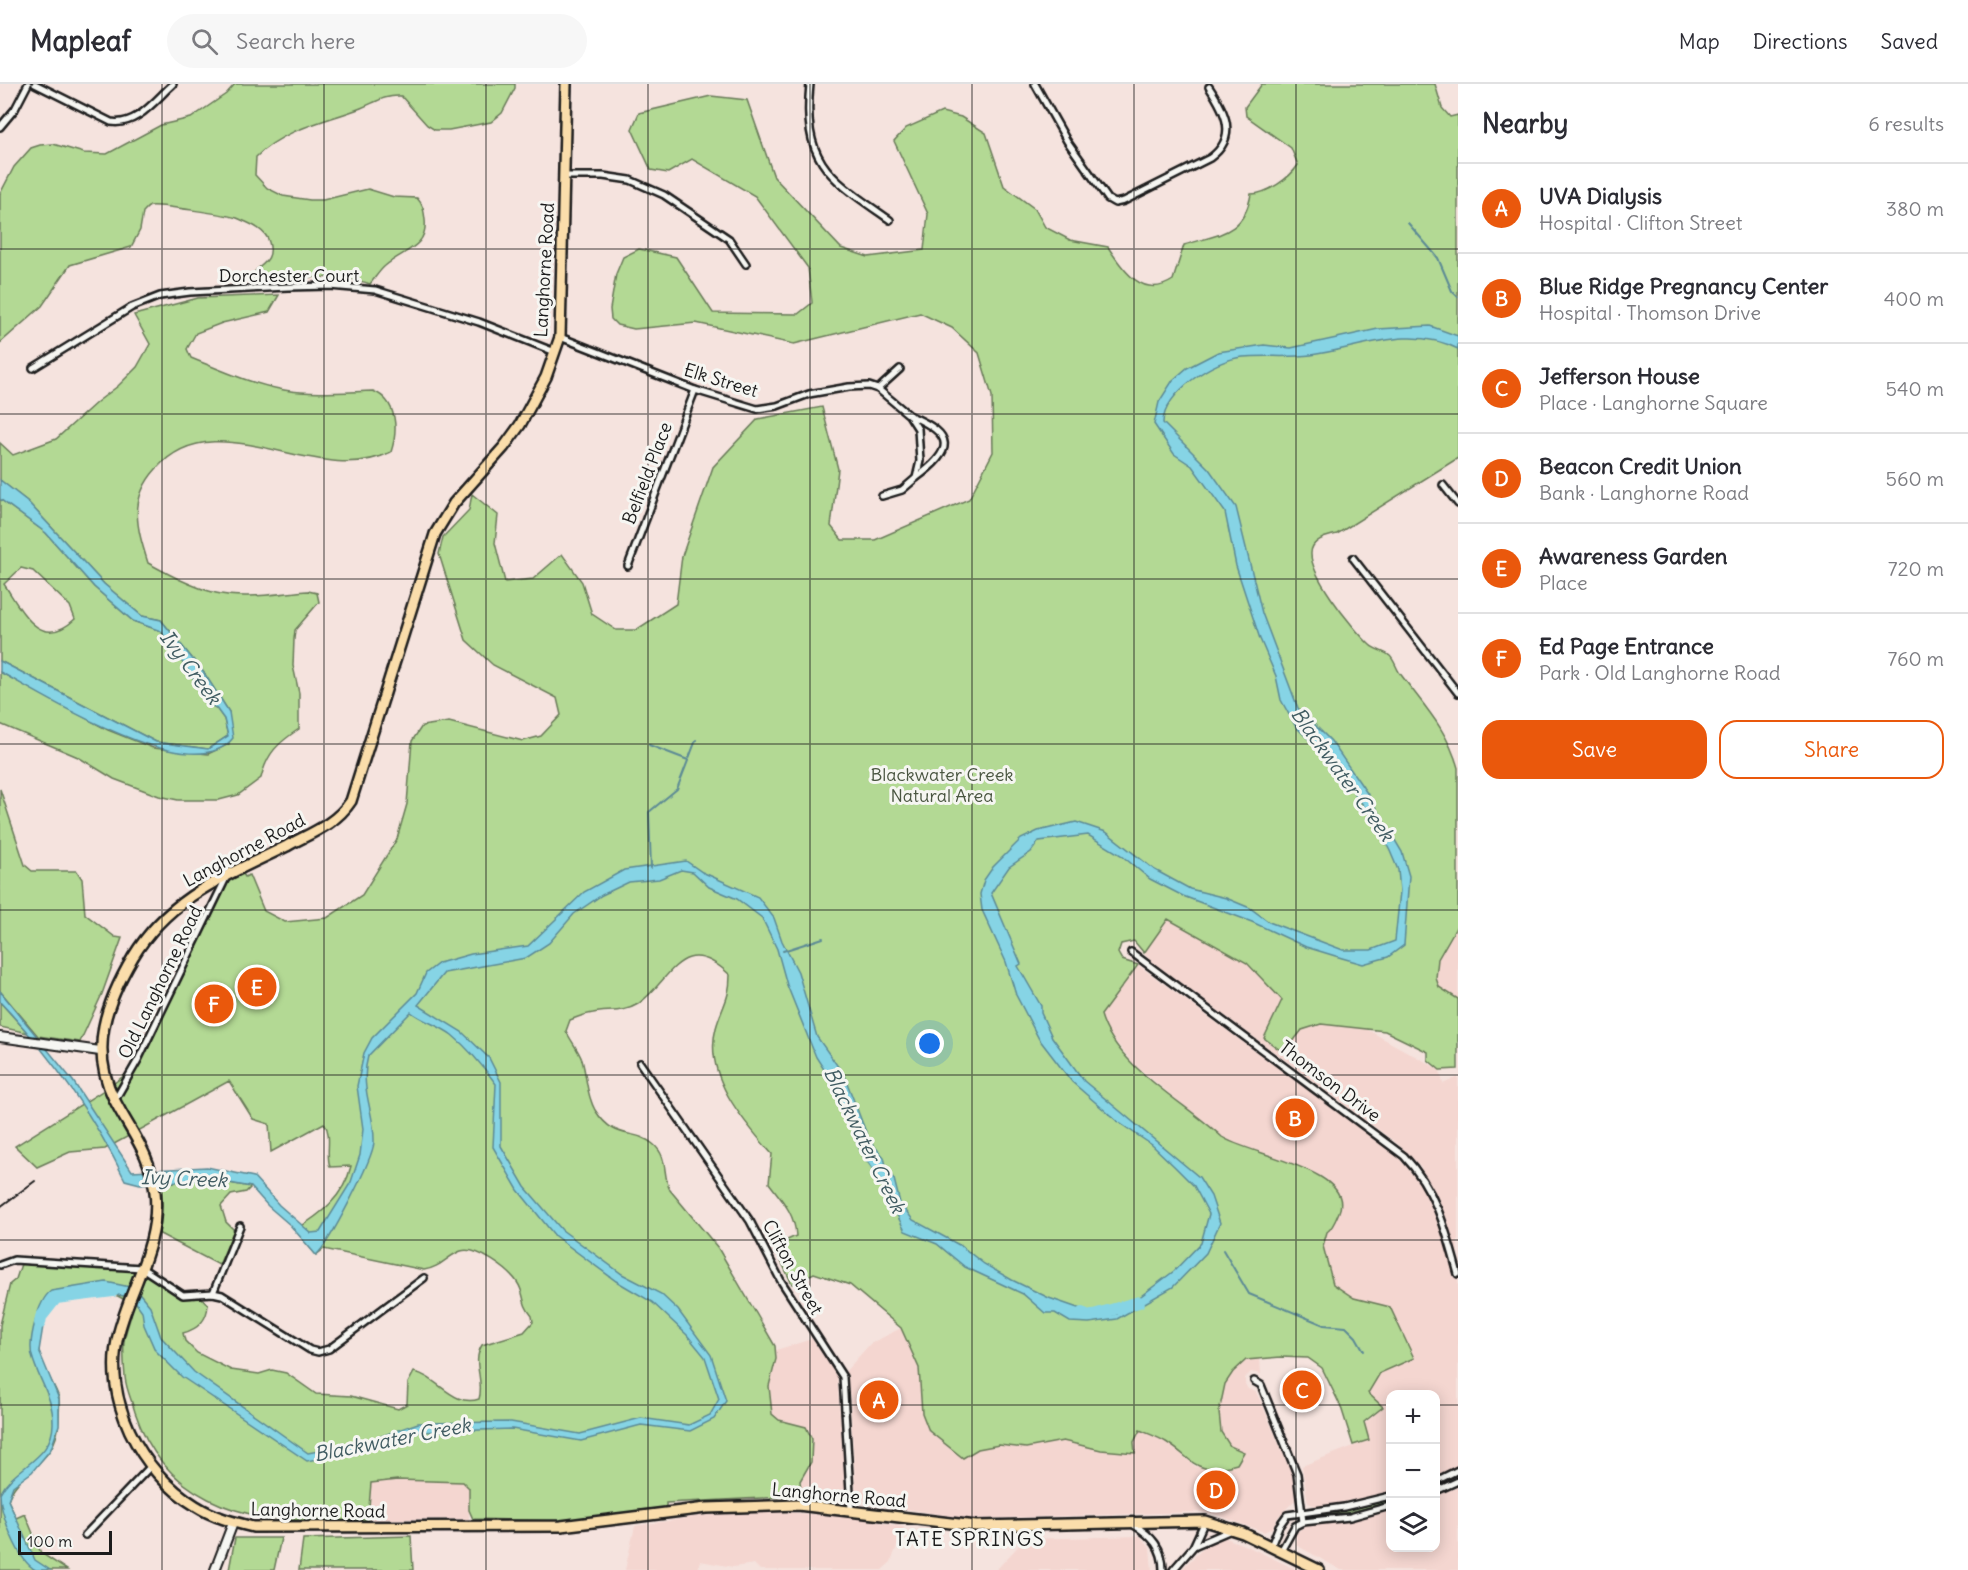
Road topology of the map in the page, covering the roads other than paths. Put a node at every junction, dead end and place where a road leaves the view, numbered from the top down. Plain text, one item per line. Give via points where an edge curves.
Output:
1 (28, 84) edge
2 (35, 84) edge
3 (173, 84) edge
4 (566, 84) edge
5 (810, 84) edge
6 (1035, 84) edge
7 (1209, 87) dead end
8 (0, 127) edge
9 (565, 176) junction
10 (890, 220) dead end
11 (746, 264) dead end
12 (560, 338) junction
13 (555, 352) junction
14 (33, 368) dead end
15 (900, 369) dead end
16 (878, 389) junction
17 (695, 390) junction
18 (909, 415) junction
19 (916, 478) junction
20 (1443, 485) dead end
21 (882, 496) dead end
22 (1458, 504) edge
23 (1353, 558) dead end
24 (628, 566) dead end
25 (1458, 693) edge
26 (228, 875) junction
27 (1131, 952) dead end
28 (0, 1037) edge
29 (100, 1051) junction
30 (640, 1063) dead end
31 (115, 1100) junction
32 (240, 1226) dead end
33 (0, 1265) edge
34 (141, 1270) junction
35 (1458, 1274) edge
36 (424, 1278) dead end
37 (213, 1293) junction
38 (1254, 1381) dead end
39 (150, 1467) junction
40 (1458, 1470) edge
41 (1440, 1479) edge
42 (1458, 1481) edge
43 (1440, 1489) edge
44 (1386, 1497) edge
45 (1386, 1507) edge
46 (851, 1509) junction
47 (1301, 1511) junction
48 (1205, 1521) junction
49 (233, 1522) junction
50 (1130, 1522) junction
51 (1303, 1522) junction
52 (1234, 1529) junction
53 (85, 1535) dead end
54 (1271, 1546) junction
55 (1193, 1547) junction
56 (1281, 1551) junction
57 (215, 1570) edge
58 (1163, 1570) edge
59 (1173, 1570) edge
60 (1319, 1570) edge

1 - 8 street
2 - 3 street via 118,123 135,118
4 - 9 main road, Langhorne Road
5 - 10 street via 809,129 822,161 837,183
6 - 7 street via 1067,141 1107,199 1115,203 1210,158 1219,150 1227,135 1227,117
9 - 11 street via 630,180 664,195 729,239
9 - 12 main road, Langhorne Road
12 - 13 main road, Langhorne Road
12 - 17 street, Elk Street
13 - 14 street, Dorchester Court via 479,322 375,290 288,287 160,297 132,307
13 - 26 main road, Langhorne Road via 520,425 454,503 435,534 351,801 336,820
15 - 16 street
16 - 17 street, Elk Street via 849,387 757,409
16 - 18 street
17 - 24 street, Belfield Place
18 - 19 street via 921,439
18 - 19 street via 936,428 945,444 935,463
19 - 21 street via 902,490
20 - 22 street
23 - 25 street
26 - 29 main road, Langhorne Road via 179,903 152,930 114,997 105,1018
26 - 31 street, Old Langhorne Road
27 - 35 street, Thomson Drive via 1404,1156 1430,1189 1441,1213
28 - 29 main road
29 - 31 main road, Langhorne Road
30 - 46 street, Clifton Street via 750,1221 781,1281 843,1377
31 - 34 main road, Langhorne Road via 138,1136 151,1168 155,1193 156,1222
32 - 37 street
33 - 34 street via 14,1260
34 - 37 street via 183,1295
34 - 39 main road, Langhorne Road via 118,1335 116,1384 128,1426
36 - 37 street via 329,1349 318,1352
38 - 47 street via 1261,1386 1297,1474
39 - 49 main road, Langhorne Road via 197,1507
39 - 53 street
40 - 41 street
42 - 43 street
44 - 47 street via 1344,1507
45 - 51 street
46 - 49 main road, Langhorne Road via 734,1505 561,1526 271,1529
46 - 50 main road, Langhorne Road via 976,1526
47 - 51 street
47 - 54 street via 1287,1515
48 - 50 main road, Langhorne Road
48 - 52 main road, Langhorne Road
48 - 55 street
49 - 57 main road
50 - 58 street via 1157,1544
51 - 56 street via 1295,1526
52 - 54 main road, Langhorne Road
52 - 55 street
54 - 56 main road, Langhorne Road
55 - 59 street
56 - 60 main road, Langhorne Road

